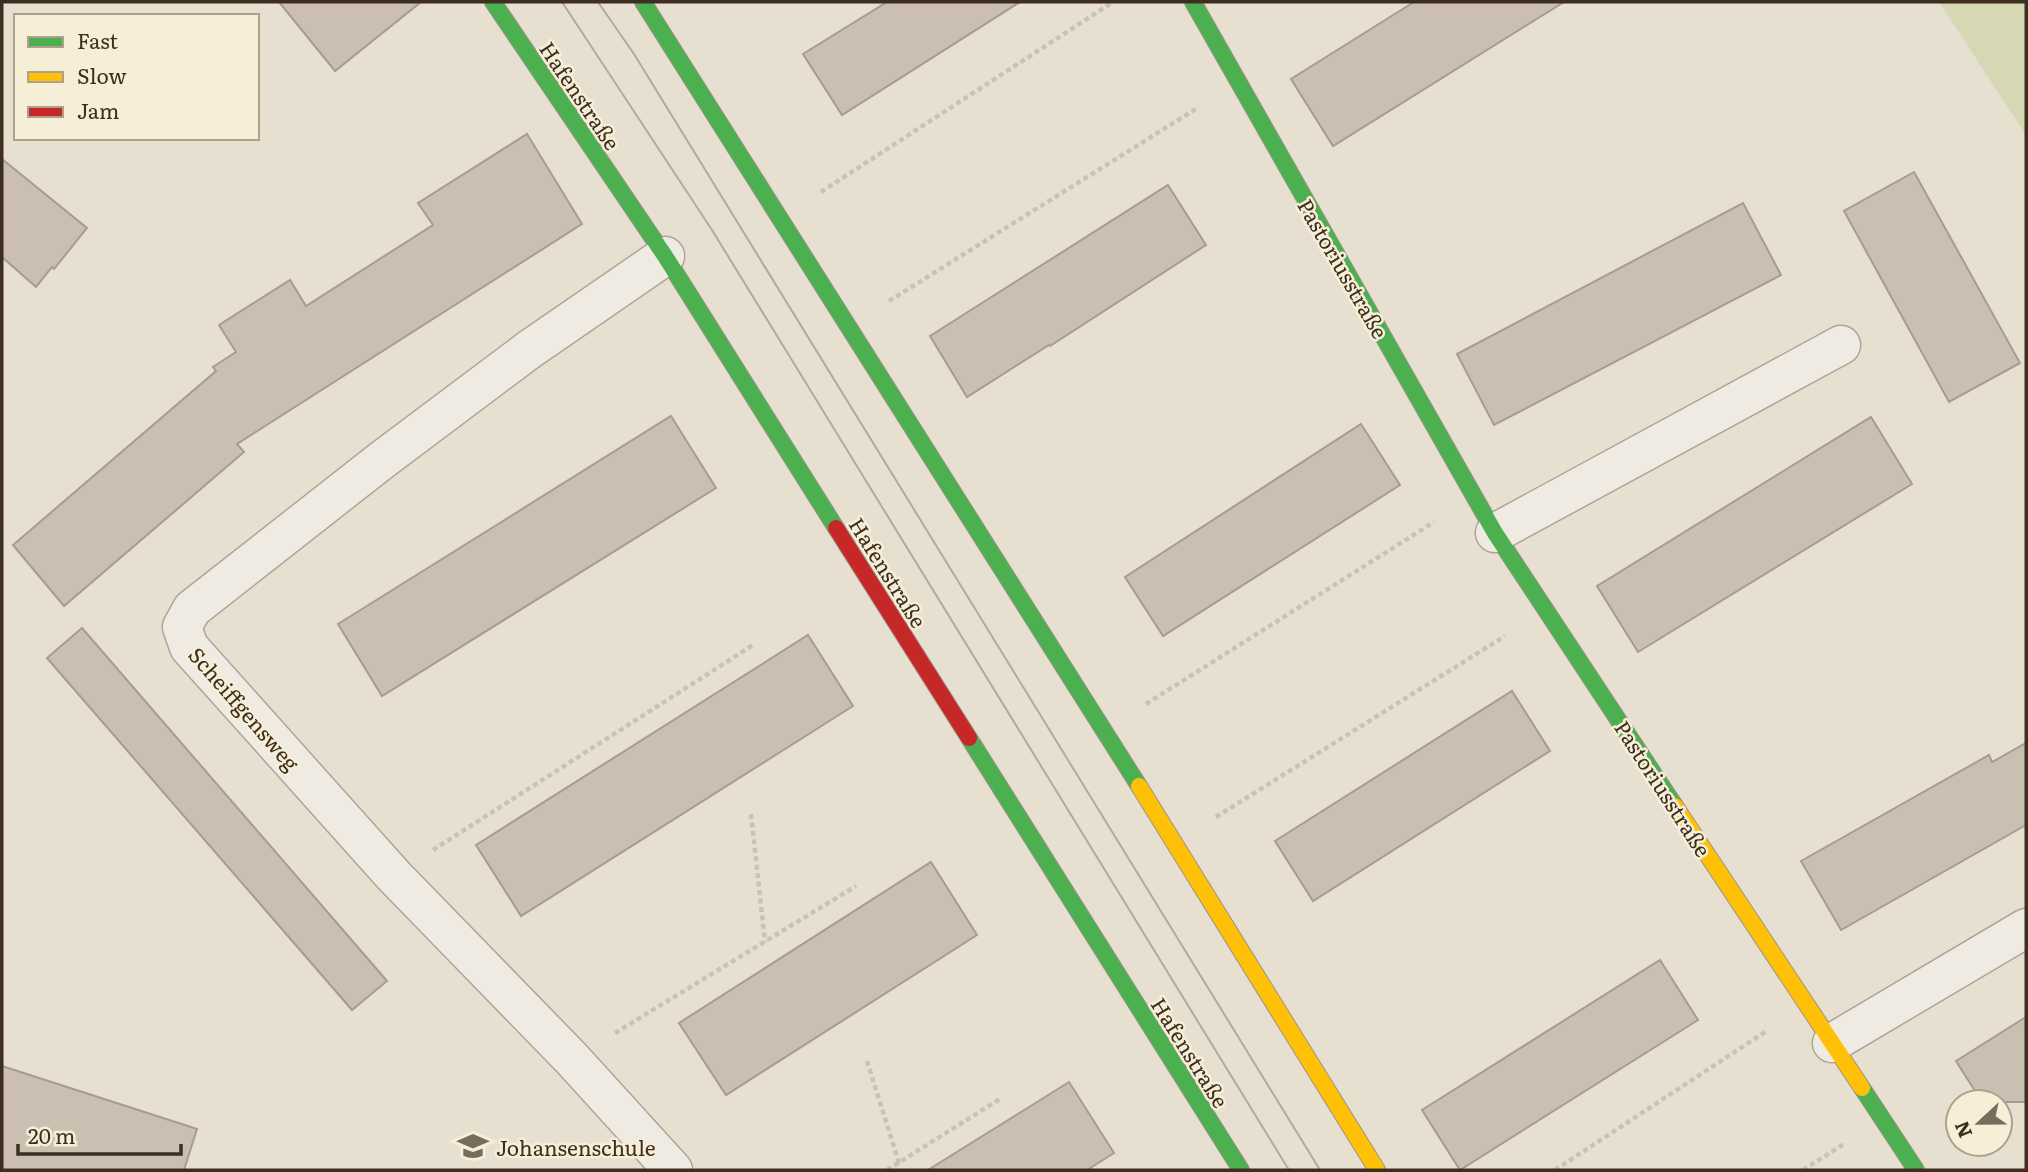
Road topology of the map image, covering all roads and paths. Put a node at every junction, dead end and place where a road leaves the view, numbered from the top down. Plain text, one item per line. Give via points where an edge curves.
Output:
1 (493, 2) edge
2 (643, 2) edge
3 (1113, 2) edge
4 (1193, 2) edge
5 (1239, 82) junction
6 (821, 192) dead end
7 (665, 256) junction
8 (888, 302) dead end
9 (1842, 345) dead end
10 (1474, 497) junction
11 (1495, 533) junction
12 (1546, 610) junction
13 (752, 645) dead end
14 (1139, 708) dead end
15 (751, 814) dead end
16 (1209, 821) dead end
17 (394, 876) junction
18 (856, 886) dead end
19 (2026, 928) edge
20 (765, 942) junction
21 (1807, 1005) junction
22 (1832, 1043) junction
23 (572, 1059) junction
24 (867, 1061) dead end
25 (1000, 1100) dead end
26 (899, 1163) junction
27 (673, 1170) edge
28 (887, 1170) edge
29 (1241, 1170) edge
30 (1377, 1170) edge
31 (1555, 1170) edge
32 (1916, 1170) edge

1 - 7 main road, Hafenstraße
2 - 30 main road via 1105,730
3 - 6 path
4 - 5 main road, Pastoriusstraße
5 - 8 path
5 - 10 main road, Pastoriusstraße
7 - 17 street, Scheiffgensweg via 382,460 192,609 182,627 189,647
7 - 29 main road, Hafenstraße
9 - 11 street
10 - 11 main road, Pastoriusstraße
10 - 14 path
11 - 12 main road, Pastoriusstraße
12 - 16 path
12 - 21 main road, Pastoriusstraße
13 - 17 path
15 - 20 path
17 - 23 street, Scheiffgensweg
18 - 20 path
19 - 22 street
20 - 23 path
21 - 22 main road, Pastoriusstraße
21 - 31 path
22 - 32 main road, Pastoriusstraße
23 - 27 street, Scheiffgensweg
24 - 26 path
25 - 26 path
26 - 28 path

